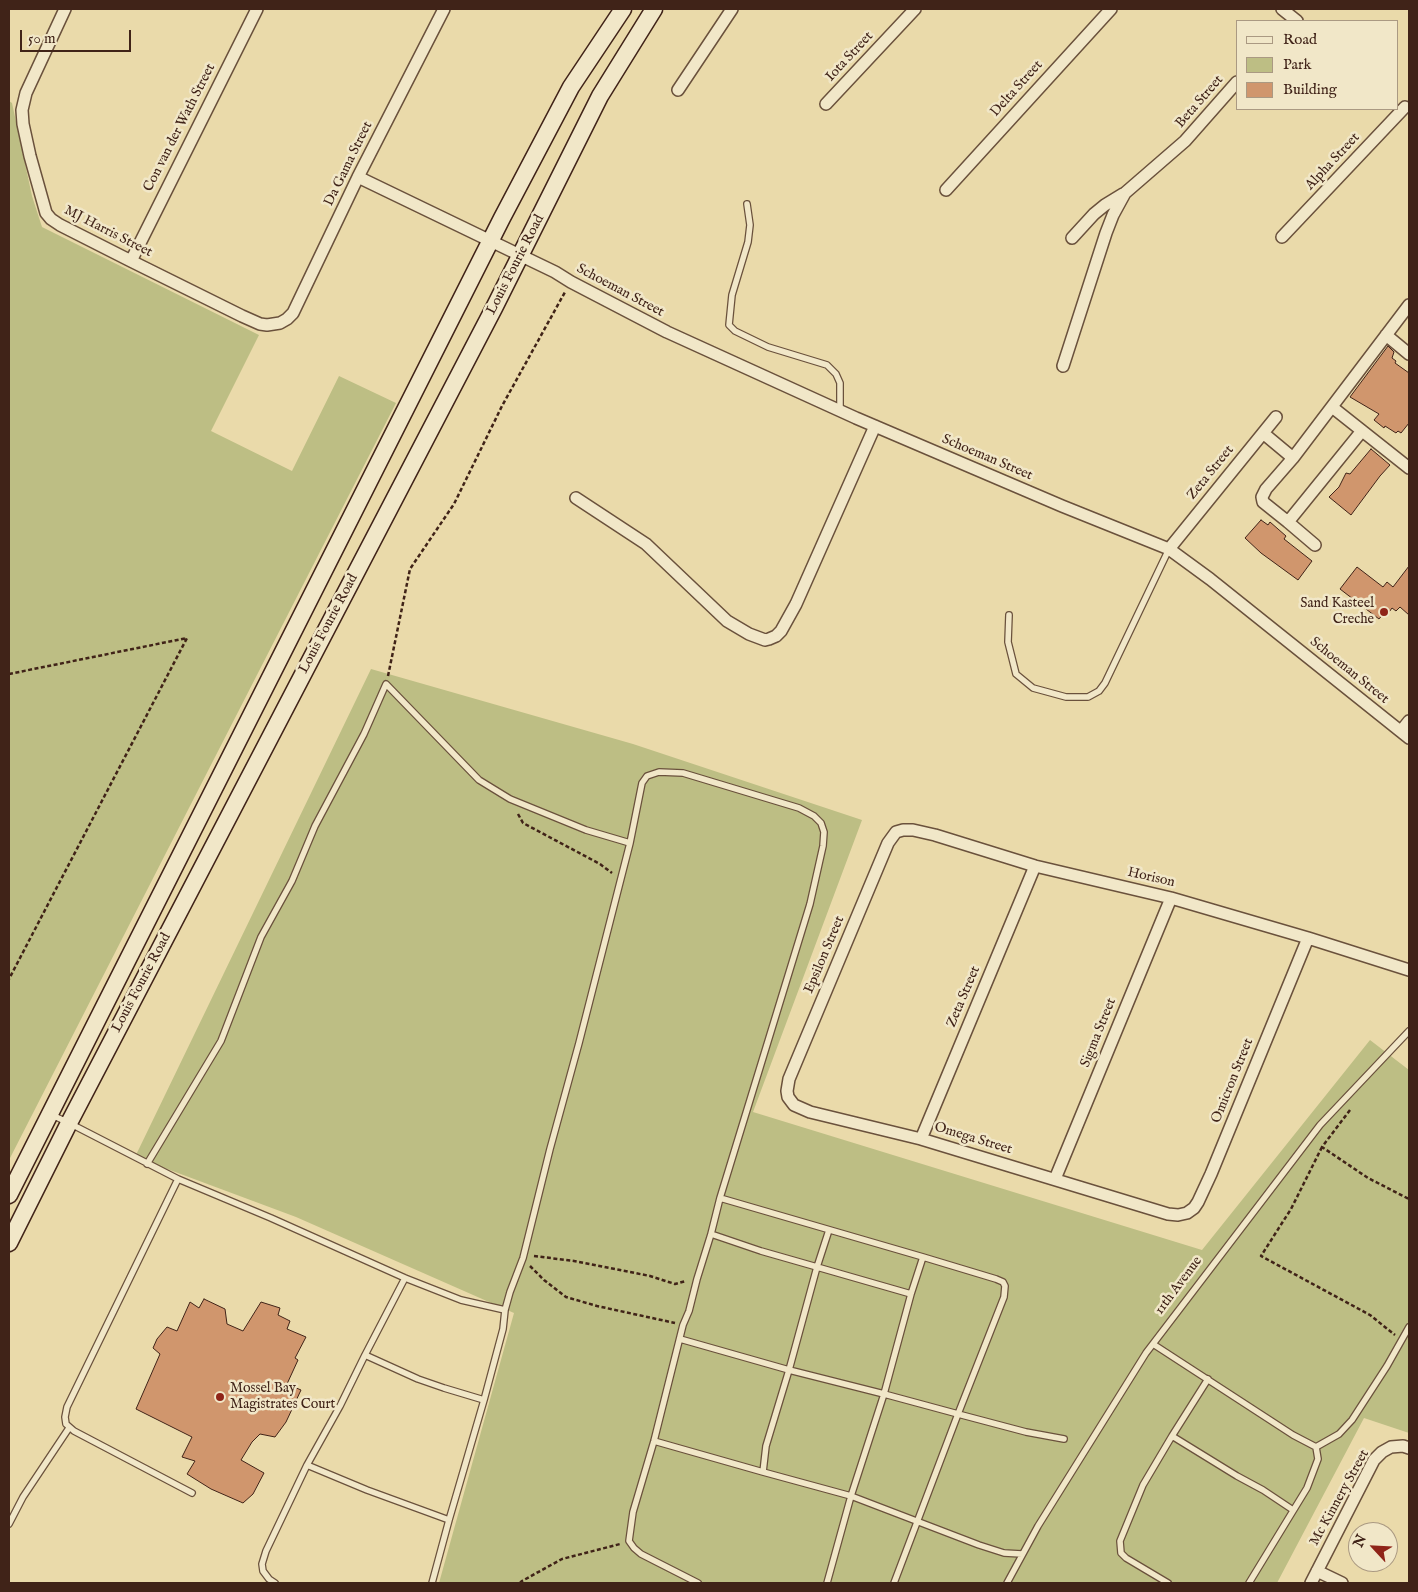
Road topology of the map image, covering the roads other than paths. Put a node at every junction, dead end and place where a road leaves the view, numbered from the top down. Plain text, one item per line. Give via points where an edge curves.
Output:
1 (66, 9) edge
2 (257, 9) edge
3 (444, 9) edge
4 (624, 9) edge
5 (654, 9) edge
6 (732, 9) edge
7 (915, 9) edge
8 (1111, 9) edge
9 (1282, 9) edge
10 (1293, 20) edge
11 (1236, 83) edge
12 (678, 90) dead end
13 (826, 104) dead end
14 (1404, 106) edge
15 (358, 177) junction
16 (946, 190) dead end
17 (1125, 192) junction
18 (747, 204) dead end
19 (1282, 237) dead end
20 (1072, 238) dead end
21 (489, 242) junction
22 (520, 256) junction
23 (131, 261) junction
24 (1409, 304) edge
25 (274, 324) joint
26 (1386, 335) junction
27 (1409, 354) edge
28 (1063, 366) dead end
29 (1332, 407) junction
30 (840, 411) junction
31 (1276, 417) dead end
32 (875, 426) junction
33 (1362, 432) junction
34 (1263, 433) junction
35 (1293, 458) junction
36 (1409, 468) edge
37 (576, 498) dead end
38 (1288, 522) junction
39 (1315, 546) dead end
40 (1169, 549) junction
41 (1008, 615) dead end
42 (1409, 721) edge
43 (1405, 735) edge
44 (630, 843) junction
45 (888, 843) joint
46 (1035, 866) junction
47 (1171, 898) junction
48 (1308, 938) junction
49 (1409, 970) edge
50 (1409, 1031) edge
51 (789, 1080) joint
52 (50, 1114) junction
53 (69, 1122) junction
54 (921, 1139) junction
55 (147, 1164) junction
56 (178, 1179) junction
57 (1055, 1179) junction
58 (9, 1195) edge
59 (720, 1198) junction
60 (1168, 1214) joint
61 (829, 1230) junction
62 (711, 1234) junction
63 (9, 1242) edge
64 (923, 1257) junction
65 (817, 1267) junction
66 (405, 1278) junction
67 (912, 1294) junction
68 (506, 1310) junction
69 (1409, 1328) edge
70 (680, 1339) junction
71 (1153, 1344) junction
72 (365, 1355) junction
73 (789, 1370) junction
74 (1208, 1379) junction
75 (884, 1394) junction
76 (484, 1400) junction
77 (958, 1414) junction
78 (69, 1428) junction
79 (1172, 1436) junction
80 (1064, 1439) dead end
81 (654, 1440) junction
82 (1316, 1447) junction
83 (1409, 1448) edge
84 (307, 1465) junction
85 (763, 1472) junction
86 (192, 1493) dead end
87 (851, 1496) junction
88 (1293, 1510) junction
89 (449, 1520) junction
90 (918, 1522) junction
91 (9, 1524) edge
92 (1022, 1554) junction
93 (1317, 1571) junction
94 (275, 1583) edge
95 (432, 1583) edge
96 (698, 1583) edge
97 (827, 1583) edge
98 (894, 1583) edge
99 (1007, 1583) edge
100 (1168, 1583) edge
101 (1249, 1583) edge
102 (1311, 1583) edge
103 (1342, 1583) edge

1 - 23 street, MJ Harris Street via 26,93 22,110 41,199 46,213 60,226
2 - 23 street, Con van der Wath Street
3 - 15 street, Da Gama Street
4 - 21 main road, Louis Fourie Road via 571,87
5 - 22 main road, Louis Fourie Road via 600,96
6 - 12 street
7 - 13 street, Iota Street
8 - 16 street, Delta Street
9 - 10 street
11 - 17 street, Beta Street via 1185,141
14 - 19 street, Alpha Street
15 - 21 street, Schoeman Street
15 - 25 street, Da Gama Street via 293,313
17 - 20 street, Beta Street via 1094,214
17 - 28 street via 1106,233
18 - 30 lane via 748,242 732,295 729,325 768,347 827,365 840,383
21 - 22 street, Schoeman Street
21 - 52 main road, Louis Fourie Road
22 - 30 street, Schoeman Street via 666,332
22 - 53 main road, Louis Fourie Road
23 - 25 street, MJ Harris Street via 260,324
24 - 26 street
26 - 27 street
26 - 29 street
29 - 33 street
29 - 35 street
30 - 32 street, Schoeman Street
31 - 34 street, Zeta Street
32 - 37 street via 796,604 781,631 769,640 749,634 727,621 646,544
32 - 40 street, Schoeman Street
33 - 36 street
33 - 38 street
34 - 35 street
34 - 40 street, Zeta Street
35 - 38 street via 1262,496 1263,502
38 - 39 street
40 - 41 lane via 1104,684 1088,697 1066,697 1033,688 1016,674 1008,642
40 - 43 street, Schoeman Street
42 - 43 street
44 - 55 lane via 586,830 510,799 479,780 386,684 292,881 261,937 221,1041
44 - 59 lane via 642,783 647,776 658,772 683,773 799,808 818,819 824,832 824,846 810,904
44 - 68 lane via 523,1258
45 - 46 street, Horison via 896,832 913,830
45 - 51 street, Epsilon Street
46 - 47 street, Horison
46 - 54 street, Zeta Street
47 - 48 street, Horison
47 - 57 street, Sigma Street
48 - 49 street, Horison
48 - 60 street, Omicron Street via 1198,1202 1187,1213 1178,1216
50 - 71 lane, 11th Avenue via 1320,1125
51 - 54 street, Omega Street via 788,1097 794,1105 810,1112
52 - 53 lane
52 - 58 main road, Louis Fourie Road
53 - 55 lane
53 - 63 main road, Louis Fourie Road
54 - 57 street, Omega Street
55 - 56 lane
56 - 66 lane
56 - 78 lane via 67,1407 65,1417
57 - 60 street, Omega Street
59 - 61 lane
59 - 62 lane
61 - 64 lane
61 - 65 lane
62 - 65 lane
62 - 70 lane
64 - 67 lane
64 - 77 lane via 996,1279 1005,1286 1004,1297
65 - 67 lane
65 - 73 lane
66 - 68 lane via 461,1300
66 - 72 lane
67 - 75 lane
68 - 76 lane
69 - 82 lane via 1352,1420 1339,1434
70 - 73 lane
70 - 81 lane
71 - 74 lane
71 - 92 lane, 11th Avenue
72 - 76 lane via 418,1379
72 - 84 lane
73 - 75 lane
73 - 85 lane via 766,1446
74 - 79 lane
74 - 82 lane
75 - 77 lane
75 - 87 lane
76 - 89 lane
77 - 80 lane
77 - 90 lane
78 - 86 lane
78 - 91 lane
79 - 88 lane
79 - 100 lane via 1143,1485 1120,1541 1126,1558
81 - 85 lane
81 - 96 lane via 628,1541 641,1554
82 - 88 lane via 1318,1459 1315,1469
83 - 93 street, Mc Kinnery Street via 1391,1447 1374,1460
84 - 89 lane
84 - 94 lane via 262,1564 263,1572
85 - 87 lane
87 - 90 lane
87 - 97 lane
88 - 101 lane
89 - 95 lane
90 - 92 lane via 1004,1553
90 - 98 lane
92 - 99 lane, 11th Avenue
93 - 102 street, Mc Kinnery Street
93 - 103 street

